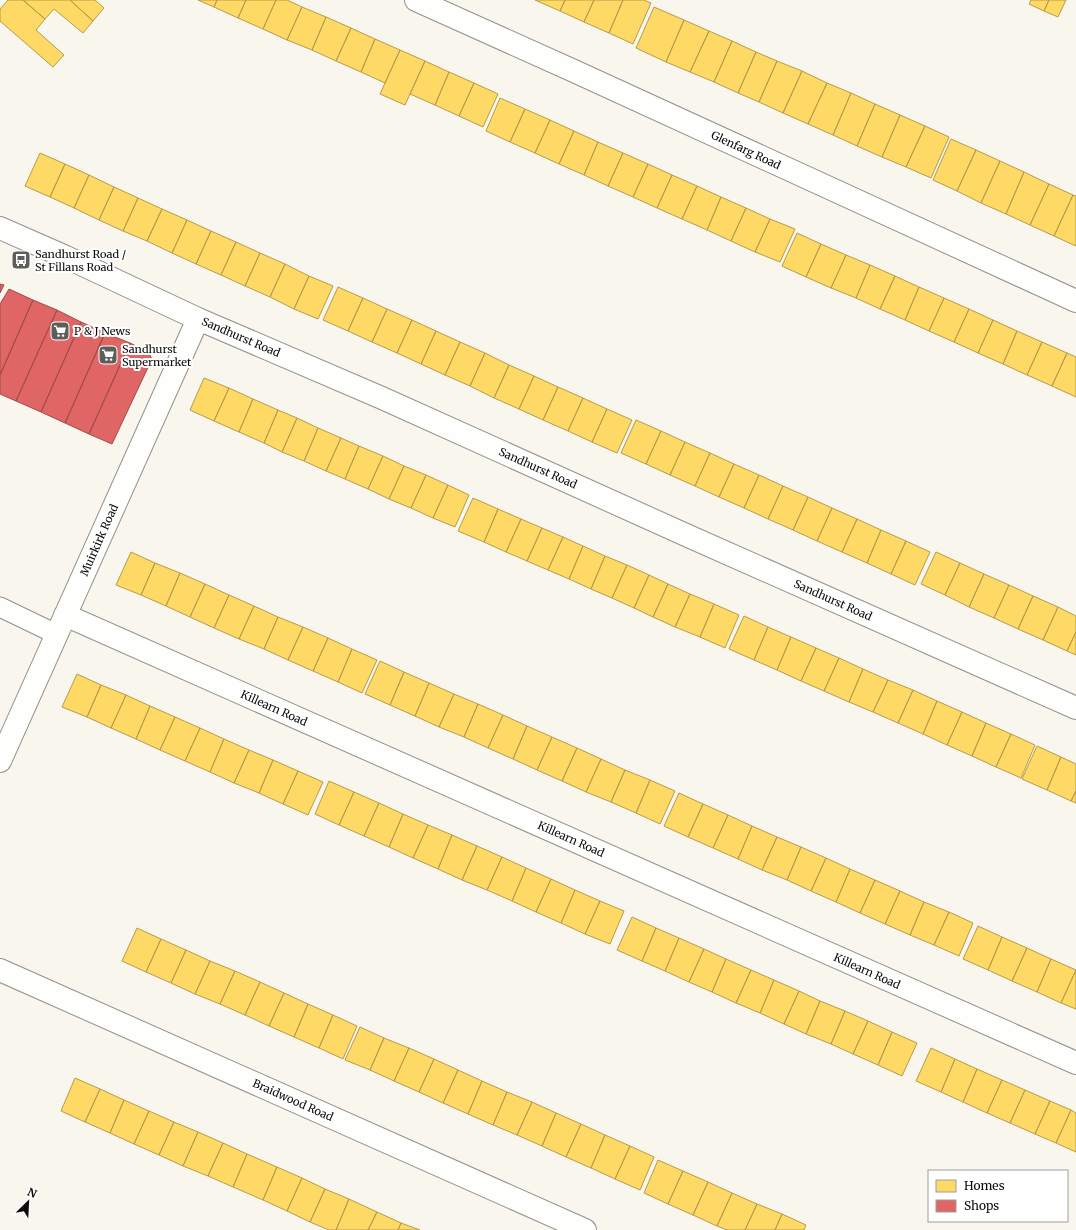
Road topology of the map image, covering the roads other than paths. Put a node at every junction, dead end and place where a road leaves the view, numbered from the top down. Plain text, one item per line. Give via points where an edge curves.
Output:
1 (416, 0) edge
2 (0, 228) edge
3 (1076, 301) edge
4 (198, 319) junction
5 (0, 607) edge
6 (61, 625) junction
7 (1076, 708) edge
8 (0, 761) edge
9 (0, 970) edge
10 (1076, 1063) edge
11 (585, 1230) edge

1 - 3 street, Glenfarg Road
2 - 4 street, Sandhurst Road
4 - 6 street, Muirkirk Road
4 - 7 street, Sandhurst Road via 382,398
5 - 6 lane
6 - 8 street, Muirkirk Road
6 - 10 street, Killearn Road
9 - 11 street, Braidwood Road

